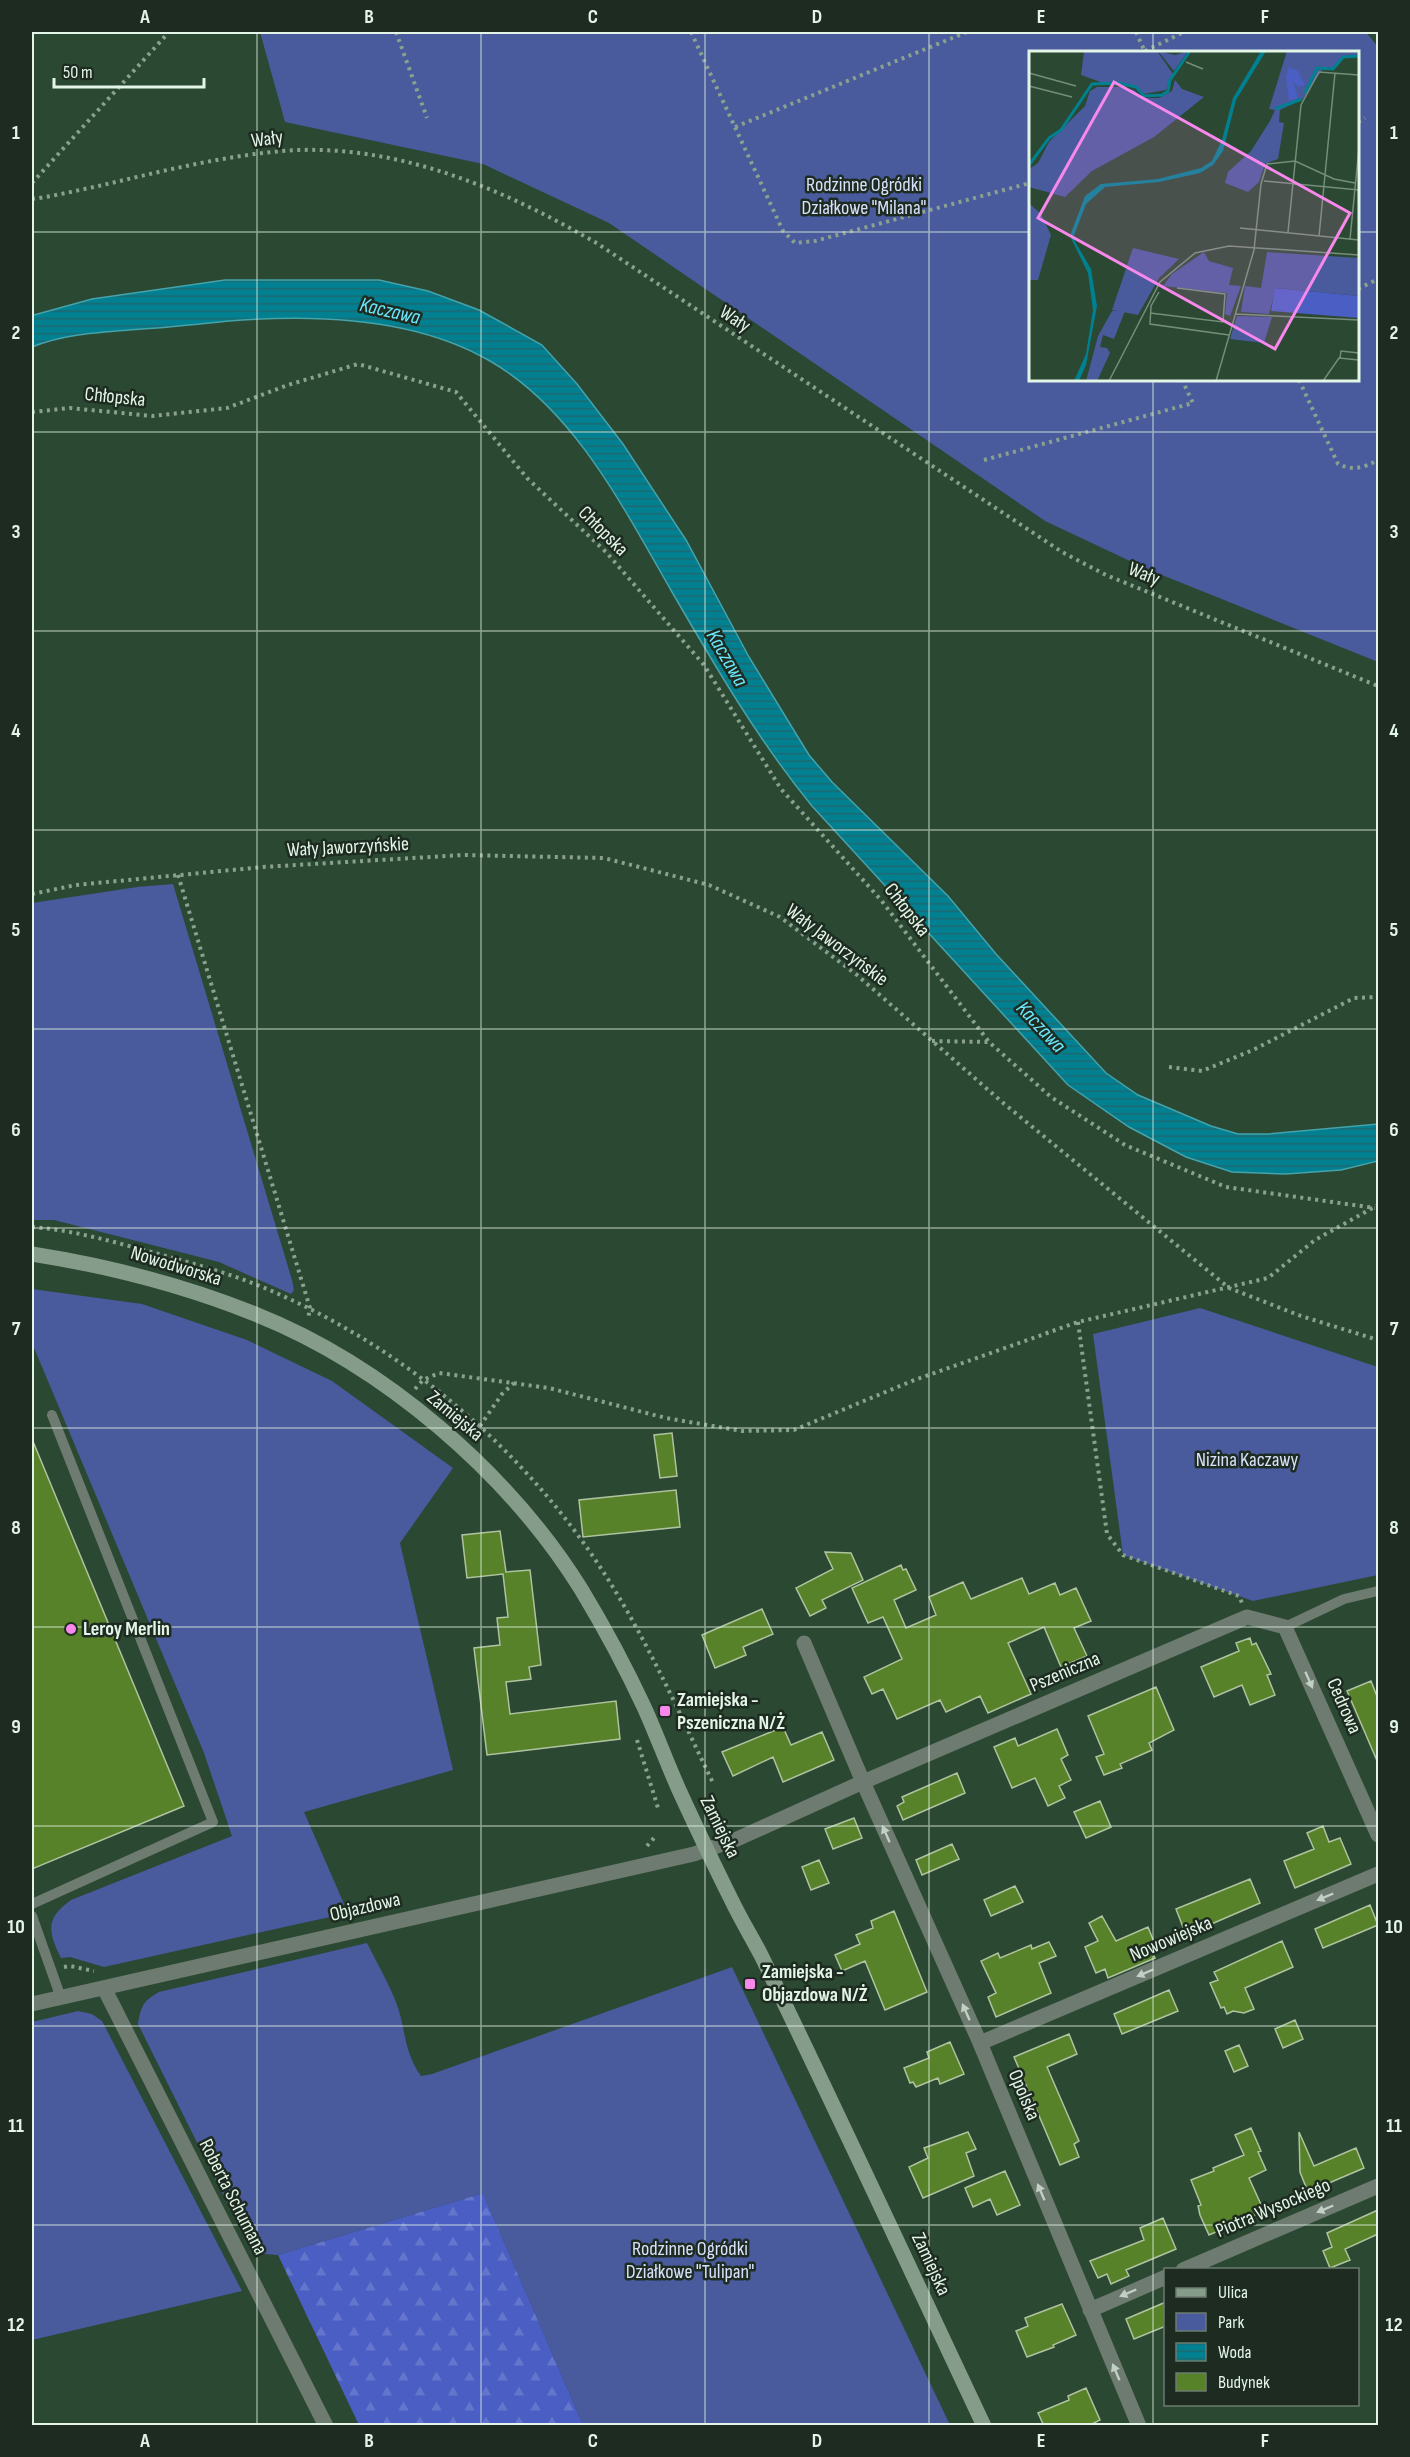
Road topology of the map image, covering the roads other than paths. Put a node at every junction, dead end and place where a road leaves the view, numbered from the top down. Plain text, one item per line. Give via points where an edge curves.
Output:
1 (32, 1254) edge
2 (303, 1337) joint
3 (52, 1415) dead end
4 (1378, 1591) edge
5 (1285, 1627) junction
6 (804, 1643) dead end
7 (863, 1782) junction
8 (1378, 1835) edge
9 (707, 1849) junction
10 (1378, 1874) edge
11 (32, 1904) edge
12 (32, 1916) edge
13 (104, 1988) junction
14 (61, 1998) junction
15 (32, 2004) edge
16 (980, 2043) junction
17 (1378, 2186) edge
18 (1189, 2268) edge
19 (1164, 2278) edge
20 (1090, 2310) junction
21 (326, 2426) edge
22 (984, 2426) edge
23 (1139, 2426) edge

1 - 2 street, Nowodworska via 157,1280 257,1315
2 - 9 street, Zamiejska via 404,1400 493,1477 524,1511 559,1556 622,1662
3 - 11 lane via 213,1822
4 - 5 lane via 1344,1599
5 - 7 street, Pszeniczna via 1247,1617
5 -> 8 street, Cedrowa
6 - 7 street
7 - 9 street, Pszeniczna via 738,1839
16 -> 7 street, Opolska
9 - 13 street, Objazdowa
9 - 22 street, Zamiejska
10 -> 16 street, Nowowiejska
12 - 14 lane
13 - 14 street, Objazdowa
13 - 21 street, Roberta Schumana
14 - 15 street, Objazdowa
20 -> 16 street, Opolska
17 -> 18 street, Piotra Wysockiego
19 -> 20 street
23 -> 20 street, Opolska

